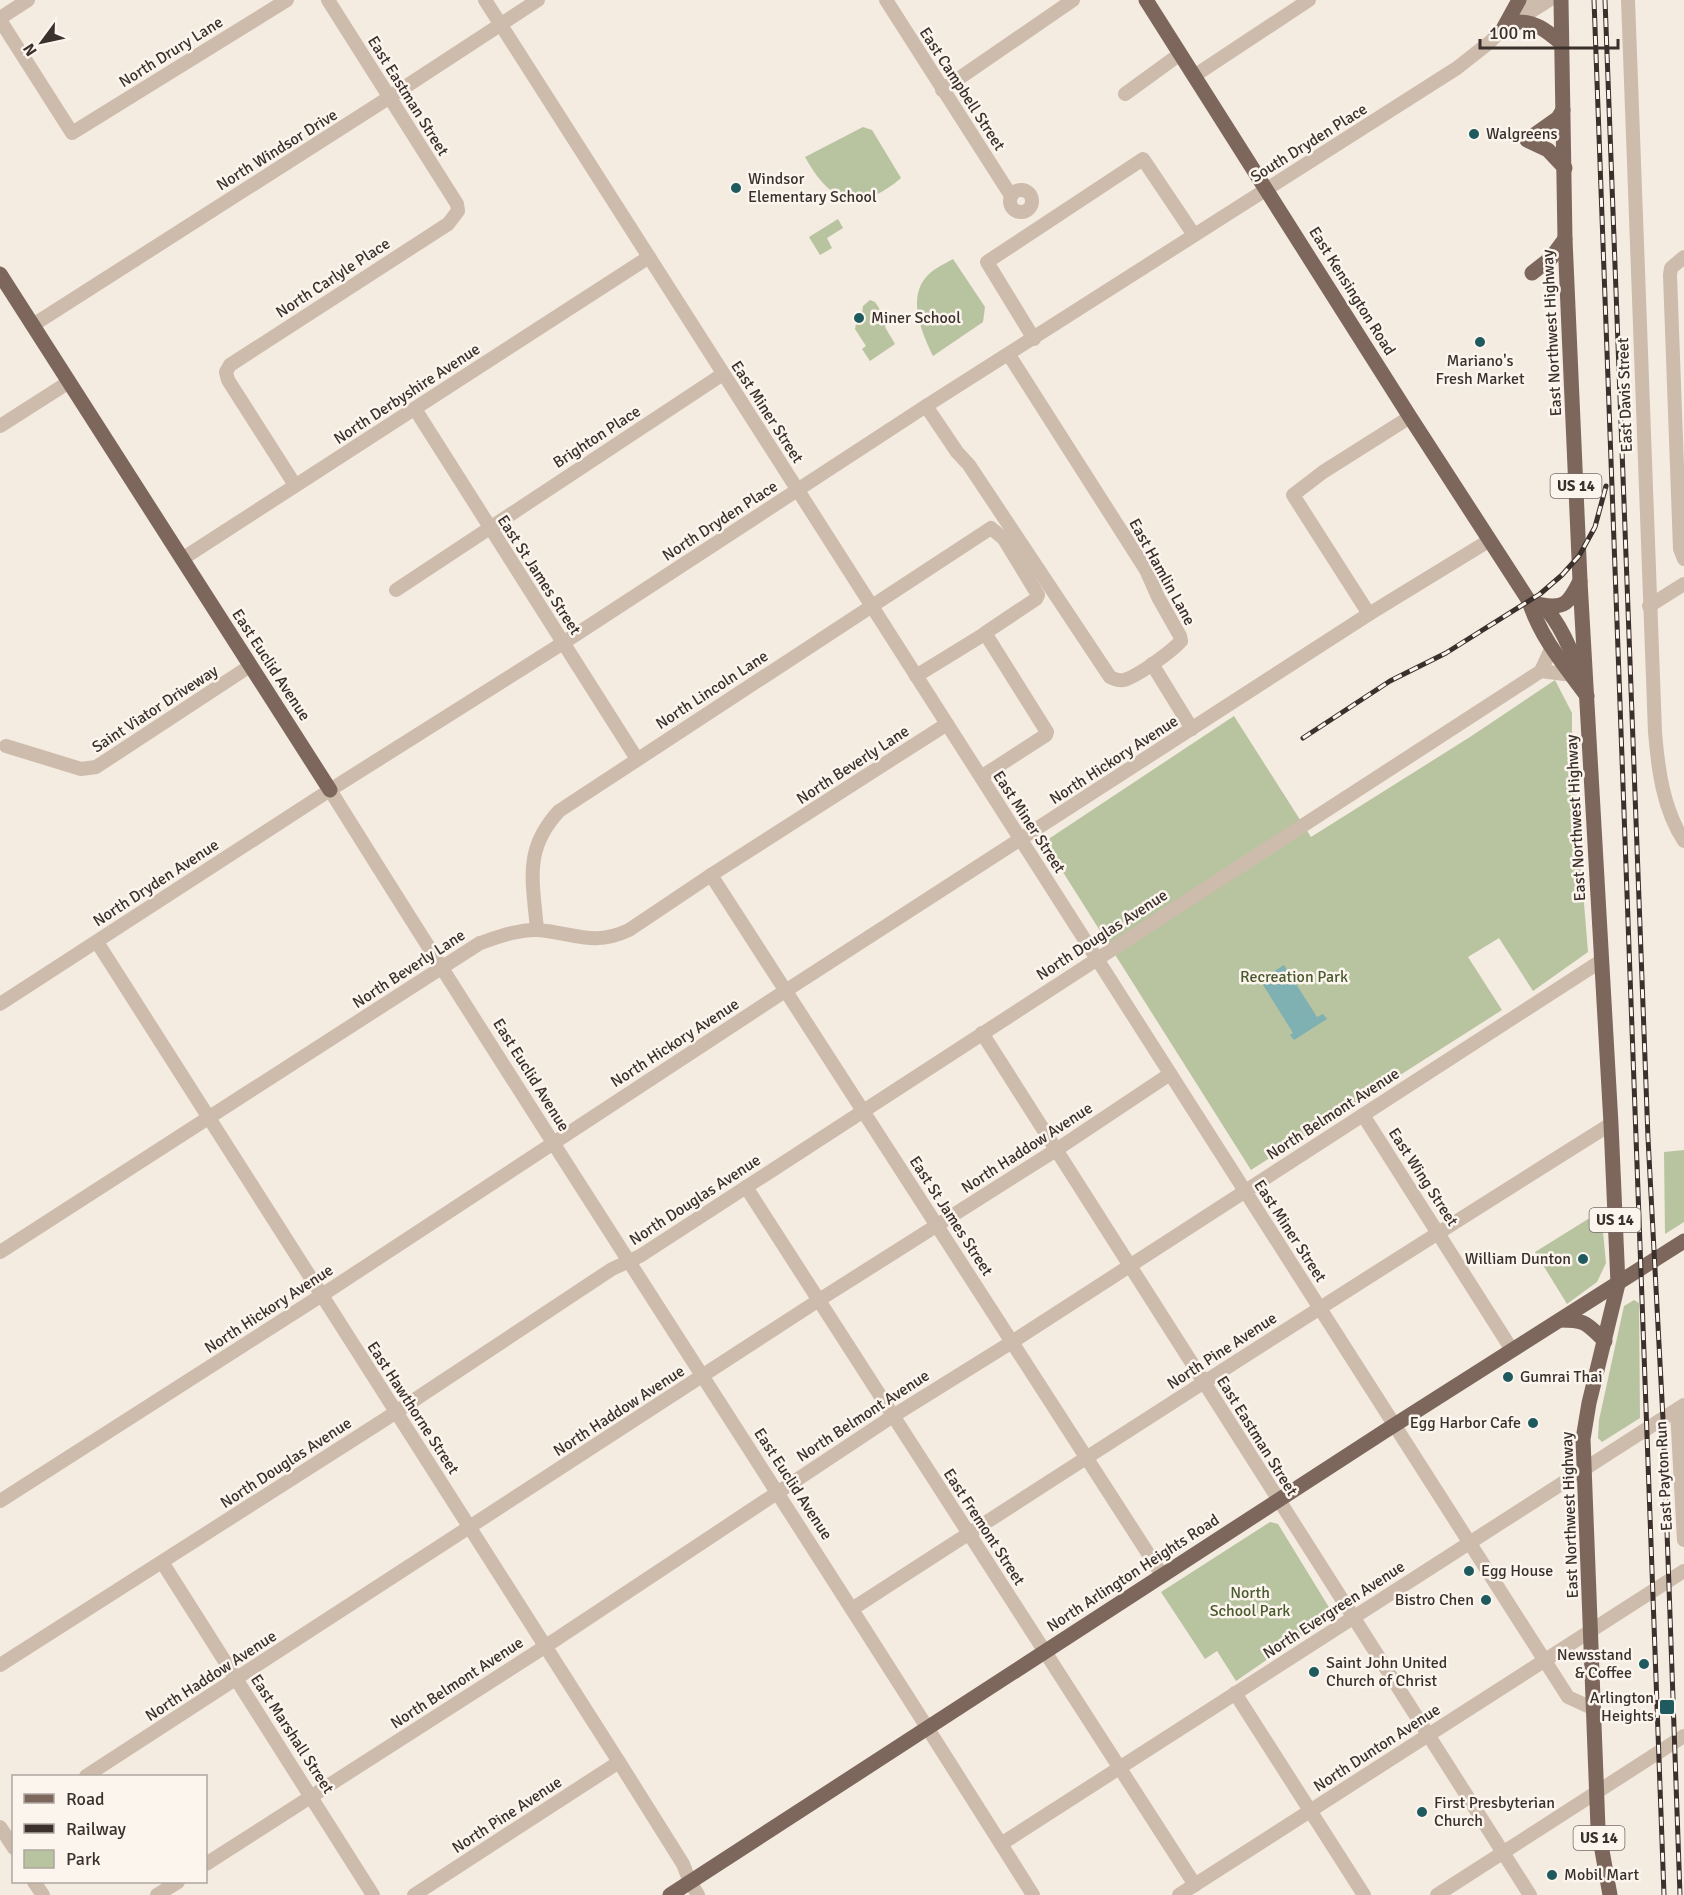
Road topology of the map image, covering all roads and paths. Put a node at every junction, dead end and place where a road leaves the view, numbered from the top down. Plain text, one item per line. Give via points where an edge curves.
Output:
1 (28, 0) edge
2 (287, 0) edge
3 (328, 0) edge
4 (485, 0) edge
5 (538, 0) edge
6 (886, 0) edge
7 (1072, 0) edge
8 (1146, 0) edge
9 (1309, 0) edge
10 (1519, 0) edge
11 (1536, 0) edge
12 (1549, 0) edge
13 (1561, 0) edge
14 (1628, 0) edge
15 (0, 19) edge
16 (500, 24) junction
17 (1508, 25) junction
18 (1561, 43) junction
19 (1180, 54) junction
20 (1194, 76) junction
21 (942, 90) junction
22 (1125, 94) dead end
23 (389, 98) junction
24 (1563, 110) junction
25 (1564, 168) junction
26 (1266, 189) junction
27 (1012, 195) dead end
28 (458, 211) joint
29 (1194, 236) junction
30 (1565, 239) junction
31 (649, 257) junction
32 (1684, 257) edge
33 (1532, 273) dead end
34 (0, 274) edge
35 (1128, 278) joint
36 (33, 325) junction
37 (1034, 339) junction
38 (1009, 355) junction
39 (723, 374) junction
40 (69, 382) junction
41 (926, 406) junction
42 (415, 409) junction
43 (1410, 417) junction
44 (0, 426) edge
45 (295, 485) junction
46 (797, 490) junction
47 (489, 528) junction
48 (1490, 540) junction
49 (182, 559) junction
50 (1684, 559) edge
51 (1580, 582) junction
52 (1684, 584) edge
53 (396, 590) dead end
54 (1536, 603) junction
55 (871, 605) junction
56 (1649, 606) junction
57 (1370, 614) junction
58 (986, 633) junction
59 (563, 643) junction
60 (1552, 647) junction
61 (1152, 664) junction
62 (250, 666) junction
63 (1541, 671) junction
64 (1572, 675) junction
65 (916, 676) junction
66 (1587, 696) junction
67 (947, 724) junction
68 (1192, 729) junction
69 (6, 746) dead end
70 (637, 759) junction
71 (981, 777) junction
72 (330, 790) junction
73 (1021, 840) junction
74 (1684, 841) edge
75 (711, 875) junction
76 (537, 930) junction
77 (97, 942) junction
78 (1096, 958) junction
79 (1601, 961) junction
80 (442, 968) junction
81 (786, 991) junction
82 (0, 1004) edge
83 (982, 1034) junction
84 (1170, 1074) junction
85 (863, 1111) junction
86 (1363, 1115) junction
87 (208, 1118) junction
88 (1611, 1124) junction
89 (552, 1143) junction
90 (1056, 1150) junction
91 (746, 1187) junction
92 (1244, 1190) junction
93 (937, 1225) junction
94 (1439, 1232) junction
95 (1684, 1241) edge
96 (0, 1252) edge
97 (629, 1261) junction
98 (1129, 1266) junction
99 (1618, 1284) junction
100 (321, 1295) junction
101 (819, 1300) junction
102 (1320, 1308) junction
103 (1560, 1320) junction
104 (1605, 1341) junction
105 (1012, 1342) junction
106 (1512, 1350) junction
107 (702, 1376) junction
108 (1203, 1381) junction
109 (1681, 1408) edge
110 (396, 1412) junction
111 (893, 1416) junction
112 (1395, 1425) junction
113 (1087, 1458) junction
114 (1584, 1470) junction
115 (777, 1492) junction
116 (1279, 1500) junction
117 (0, 1501) edge
118 (470, 1528) junction
119 (969, 1533) junction
120 (1684, 1540) edge
121 (1470, 1544) junction
122 (162, 1562) junction
123 (1684, 1571) edge
124 (1162, 1575) junction
125 (852, 1609) junction
126 (1353, 1617) junction
127 (1592, 1631) junction
128 (546, 1646) junction
129 (1045, 1651) junction
130 (1545, 1661) junction
131 (0, 1665) edge
132 (236, 1679) junction
133 (1235, 1693) junction
134 (1594, 1709) junction
135 (927, 1727) junction
136 (1428, 1736) junction
137 (1684, 1736) edge
138 (619, 1762) junction
139 (1119, 1767) junction
140 (88, 1775) edge
141 (1598, 1792) junction
142 (312, 1796) junction
143 (1311, 1811) junction
144 (4, 1828) edge
145 (12, 1844) edge
146 (1001, 1844) junction
147 (1503, 1852) junction
148 (207, 1863) edge
149 (175, 1883) edge
150 (1195, 1885) junction
151 (694, 1888) edge
152 (157, 1895) edge
153 (373, 1895) edge
154 (414, 1895) edge
155 (669, 1895) edge
156 (1033, 1895) edge
157 (1179, 1895) edge
158 (1364, 1895) edge
159 (1437, 1895) edge
160 (1530, 1895) edge
161 (1610, 1895) edge

1 - 15 street
2 - 15 street, North Drury Lane via 72,133
3 - 23 street, East Eastman Street
4 - 16 street, East Miner Street
5 - 16 street, North Windsor Drive
6 - 21 street, East Campbell Street
7 - 21 street
8 - 19 main road, East Kensington Road
9 - 20 street
10 - 17 main road
11 - 17 street, South Dryden Place
12 - 17 street, South Dryden Place
13 - 18 main road, East Northwest Highway / US 14
14 - 56 street, East Davis Street
16 - 23 street, North Windsor Drive
16 - 31 street, East Miner Street
17 - 18 main road via 1525,21 1544,28
17 - 26 street, South Dryden Place via 1457,68
18 - 24 main road, East Northwest Highway / US 14
19 - 20 main road, East Kensington Road
19 - 22 street
20 - 26 main road, East Kensington Road
21 - 27 street, East Campbell Street
23 - 28 street, East Eastman Street
23 - 36 street, North Windsor Drive
24 - 25 main road, East Northwest Highway / US 14
24 - 25 main road via 1527,140 1548,150
25 - 30 main road, East Northwest Highway / US 14
26 - 29 street, South Dryden Place
26 - 43 main road, East Kensington Road
28 - 45 street, North Carlyle Place via 448,224 230,365 226,372 232,387
29 - 35 street, South Dryden Place
29 - 37 street via 1143,159 987,262
30 - 33 main road via 1551,258
30 - 51 main road, East Northwest Highway / US 14
31 - 39 street, East Miner Street
31 - 42 street, North Derbyshire Avenue
32 - 50 street via 1671,268 1680,549
34 - 36 main road, East Euclid Avenue
35 - 37 street, North Dryden Place
36 - 40 main road, East Euclid Avenue
37 - 38 street, North Dryden Place
38 - 41 street, North Dryden Place
38 - 61 street, East Hamlin Lane via 1146,570 1180,636 1176,647
39 - 46 street, East Miner Street
39 - 47 street, Brighton Place
40 - 44 street
40 - 49 main road, East Euclid Avenue
41 - 46 street, North Dryden Place
41 - 61 street, East Hamlin Lane via 1110,677 1124,680
42 - 45 street, North Derbyshire Avenue
42 - 47 street, East St James Street
43 - 48 main road, East Kensington Road
43 - 57 street via 1293,495
45 - 49 street, North Derbyshire Avenue
46 - 55 street, East Miner Street
46 - 59 street, North Dryden Place
47 - 53 street, Brighton Place
47 - 59 street, East St James Street
48 - 54 main road, East Kensington Road
48 - 57 street, North Hickory Avenue
49 - 62 main road, East Euclid Avenue
51 - 54 main road via 1568,603 1559,607
51 - 66 main road, East Northwest Highway / US 14
52 - 56 street
54 - 60 main road, East Kensington Road via 1535,618
54 - 66 main road, East Kensington Road via 1571,648
55 - 58 street, North Lincoln Lane via 991,528 1004,539 1038,597
55 - 65 street, East Miner Street
55 - 70 street, North Lincoln Lane
56 - 74 street, East Davis Street via 1662,788
57 - 68 street, North Hickory Avenue
58 - 65 street
58 - 71 street via 1047,732
59 - 70 street, East St James Street
59 - 72 street, North Dryden Place
60 - 63 street
60 - 64 main road, East Kensington Road
61 - 68 street
62 - 69 street, Saint Viator Driveway via 96,767 81,769
62 - 72 main road, East Euclid Avenue
63 - 64 street
63 - 78 street, North Douglas Avenue
64 - 66 main road, East Kensington Road
65 - 67 street, East Miner Street
66 - 79 main road, East Northwest Highway / US 14
67 - 71 street, East Miner Street
67 - 75 street, North Beverly Lane
68 - 73 street, North Hickory Avenue
70 - 76 street, North Lincoln Lane via 570,802 548,822 536,844 533,866
71 - 73 street, East Miner Street
72 - 77 street, North Dryden Avenue
72 - 80 street, East Euclid Avenue
73 - 78 street, East Miner Street
73 - 81 street, North Hickory Avenue
75 - 76 street, North Beverly Lane via 618,935 582,939
75 - 81 street, East St James Street
76 - 80 street, North Beverly Lane via 480,943
77 - 82 street, North Dryden Avenue
77 - 87 street, East Hawthorne Street
78 - 83 street, North Douglas Avenue
78 - 84 street, East Miner Street
79 - 86 street, North Belmont Avenue
79 - 88 main road, East Northwest Highway / US 14
80 - 87 street, North Beverly Lane
80 - 89 street, East Euclid Avenue
81 - 85 street, East St James Street
81 - 89 street, North Hickory Avenue
83 - 85 street, North Douglas Avenue
83 - 90 street, East Eastman Street
84 - 90 street, North Haddow Avenue
84 - 92 street, East Miner Street
85 - 91 street, North Douglas Avenue
85 - 93 street, East St James Street
86 - 92 street, North Belmont Avenue
86 - 94 street, East Wing Street
87 - 96 street, North Beverly Lane
87 - 100 street, East Hawthorne Street
88 - 94 street, North Pine Avenue
88 - 99 main road, East Northwest Highway / US 14
89 - 97 street, East Euclid Avenue
89 - 100 street, North Hickory Avenue
90 - 93 street, North Haddow Avenue
90 - 98 street, East Eastman Street
91 - 97 street, North Douglas Avenue
91 - 101 street, East Fremont Street
92 - 98 street, North Belmont Avenue
92 - 102 street, East Miner Street
93 - 101 street, North Haddow Avenue
93 - 105 street, East St James Street
94 - 102 street, North Pine Avenue
94 - 106 street, East Wing Street
95 - 99 main road, North Arlington Heights Road
97 - 107 street, East Euclid Avenue
97 - 110 street, North Douglas Avenue
98 - 105 street, North Belmont Avenue
98 - 108 street, East Eastman Street
99 - 103 main road, North Arlington Heights Road
99 - 104 main road, East Northwest Highway / US 14
100 - 110 street, East Hawthorne Street
100 - 117 street, North Hickory Avenue
101 - 107 street, North Haddow Avenue
101 - 111 street, East Fremont Street
102 - 108 street, North Pine Avenue
102 - 112 street, East Miner Street
103 - 104 main road via 1580,1320
103 - 106 main road, North Arlington Heights Road
104 - 114 main road, East Northwest Highway / US 14 via 1585,1427
105 - 111 street, North Belmont Avenue
105 - 113 street, East St James Street
106 - 112 main road, North Arlington Heights Road
107 - 115 street, East Euclid Avenue
107 - 118 street, North Haddow Avenue
108 - 113 street, North Pine Avenue
108 - 116 street, East Eastman Street
109 - 114 street, North Evergreen Avenue
109 - 120 street, East Payton Run
110 - 118 street, East Hawthorne Street
110 - 122 street, North Douglas Avenue
111 - 115 street, North Belmont Avenue
111 - 119 street, East Fremont Street
112 - 116 main road, North Arlington Heights Road
112 - 121 street, East Miner Street
113 - 119 street, North Pine Avenue
113 - 124 street, East St James Street
114 - 121 street, North Evergreen Avenue
114 - 127 main road, East Northwest Highway / US 14
115 - 125 street, East Euclid Avenue
115 - 128 street, North Belmont Avenue
116 - 124 main road, North Arlington Heights Road
116 - 126 street, East Eastman Street
118 - 128 street, East Hawthorne Street
118 - 132 street, North Haddow Avenue
119 - 125 street, North Pine Avenue
119 - 129 street, East Fremont Street
121 - 126 street, North Evergreen Avenue
121 - 130 street, East Miner Street
122 - 131 street, North Douglas Avenue
122 - 132 street, East Marshall Street
123 - 127 street, North Dunton Avenue
124 - 129 main road, North Arlington Heights Road
125 - 135 street, East Euclid Avenue
126 - 133 street, North Evergreen Avenue
126 - 136 street, East Eastman Street
127 - 130 street, North Dunton Avenue
127 - 134 main road, US 14
128 - 138 street, East Hawthorne Street
128 - 142 street, North Belmont Avenue
129 - 135 main road, North Arlington Heights Road
129 - 139 street, East Fremont Street
130 - 134 street, East Miner Street via 1568,1697
130 - 136 street, North Dunton Avenue
132 - 140 street, North Haddow Avenue
132 - 142 street, East Marshall Street
133 - 139 street, North Evergreen Avenue
133 - 143 street
134 - 141 main road, US 14
135 - 146 street, East Euclid Avenue
135 - 151 main road, North Arlington Heights Road
136 - 143 street, North Dunton Avenue
136 - 147 street, East Eastman Street
137 - 141 street
138 - 151 street, East Hawthorne Street
138 - 154 street, North Pine Avenue
139 - 146 street, North Evergreen Avenue
139 - 150 street, East Fremont Street
141 - 147 street
141 - 161 main road, US 14 via 1598,1828
142 - 148 street, North Belmont Avenue
142 - 153 street, East Marshall Street
143 - 150 street, North Dunton Avenue
143 - 158 street
144 - 145 street
146 - 156 street, East Euclid Avenue
147 - 159 street
147 - 160 street, East Eastman Street
149 - 152 street
150 - 157 street, North Dunton Avenue
151 - 155 main road, North Arlington Heights Road

